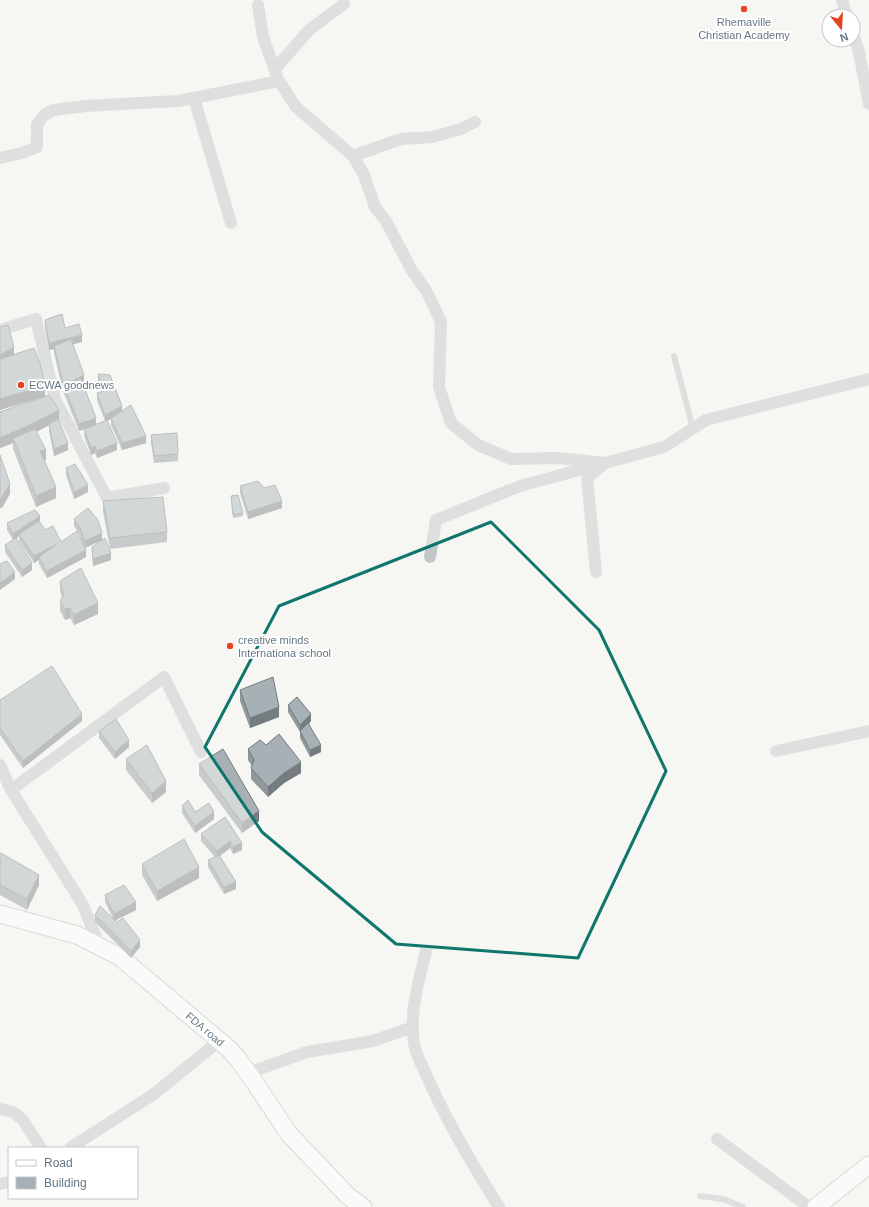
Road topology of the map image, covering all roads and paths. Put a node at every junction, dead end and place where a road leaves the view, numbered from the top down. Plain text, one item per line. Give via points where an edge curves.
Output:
1 (258, 4) dead end
2 (344, 4) dead end
3 (858, 48) edge
4 (277, 75) junction
5 (194, 98) junction
6 (869, 104) edge
7 (475, 122) dead end
8 (353, 156) junction
9 (0, 158) edge
10 (231, 223) dead end
11 (0, 330) edge
12 (674, 356) dead end
13 (869, 378) edge
14 (693, 429) junction
15 (605, 463) junction
16 (164, 488) dead end
17 (430, 557) dead end
18 (596, 572) dead end
19 (869, 731) edge
20 (776, 751) dead end
21 (201, 752) dead end
22 (0, 765) edge
23 (11, 790) junction
24 (0, 914) edge
25 (99, 945) junction
26 (426, 951) dead end
27 (413, 1027) junction
28 (219, 1041) junction
29 (248, 1073) junction
30 (0, 1109) edge
31 (717, 1139) dead end
32 (40, 1147) edge
33 (72, 1147) edge
34 (869, 1165) edge
35 (700, 1196) dead end
36 (363, 1207) edge
37 (499, 1207) edge
38 (743, 1207) edge
39 (809, 1207) edge
40 (816, 1207) edge

1 - 4 street via 263,37
2 - 4 street via 309,30
3 - 6 street
4 - 5 street
4 - 8 street via 296,107
5 - 9 street via 53,110 43,116 37,125 38,147
5 - 10 street
7 - 8 street via 462,129 432,137 402,139
8 - 15 street via 364,176 375,207 386,221 411,269 427,292 441,322 439,387 451,423 478,445 511,459 557,458
11 - 16 street via 36,319 55,399 107,498
12 - 14 lane
13 - 14 street via 706,420
14 - 15 street via 664,447
15 - 17 street via 520,486 436,520
15 - 18 street via 587,478
19 - 20 street
21 - 23 street via 164,677
22 - 23 street
23 - 25 street via 83,905
24 - 25 street, FDA road via 77,935
25 - 28 street, FDA road via 120,957
26 - 27 street via 419,978
27 - 29 street via 374,1041 307,1052
27 - 37 street via 414,1045 434,1094
28 - 29 street, FDA road
28 - 33 street via 154,1094
29 - 36 street, FDA road via 289,1134 348,1196
30 - 32 street via 12,1112 22,1119
31 - 39 street
34 - 40 street
35 - 38 lane via 723,1199

